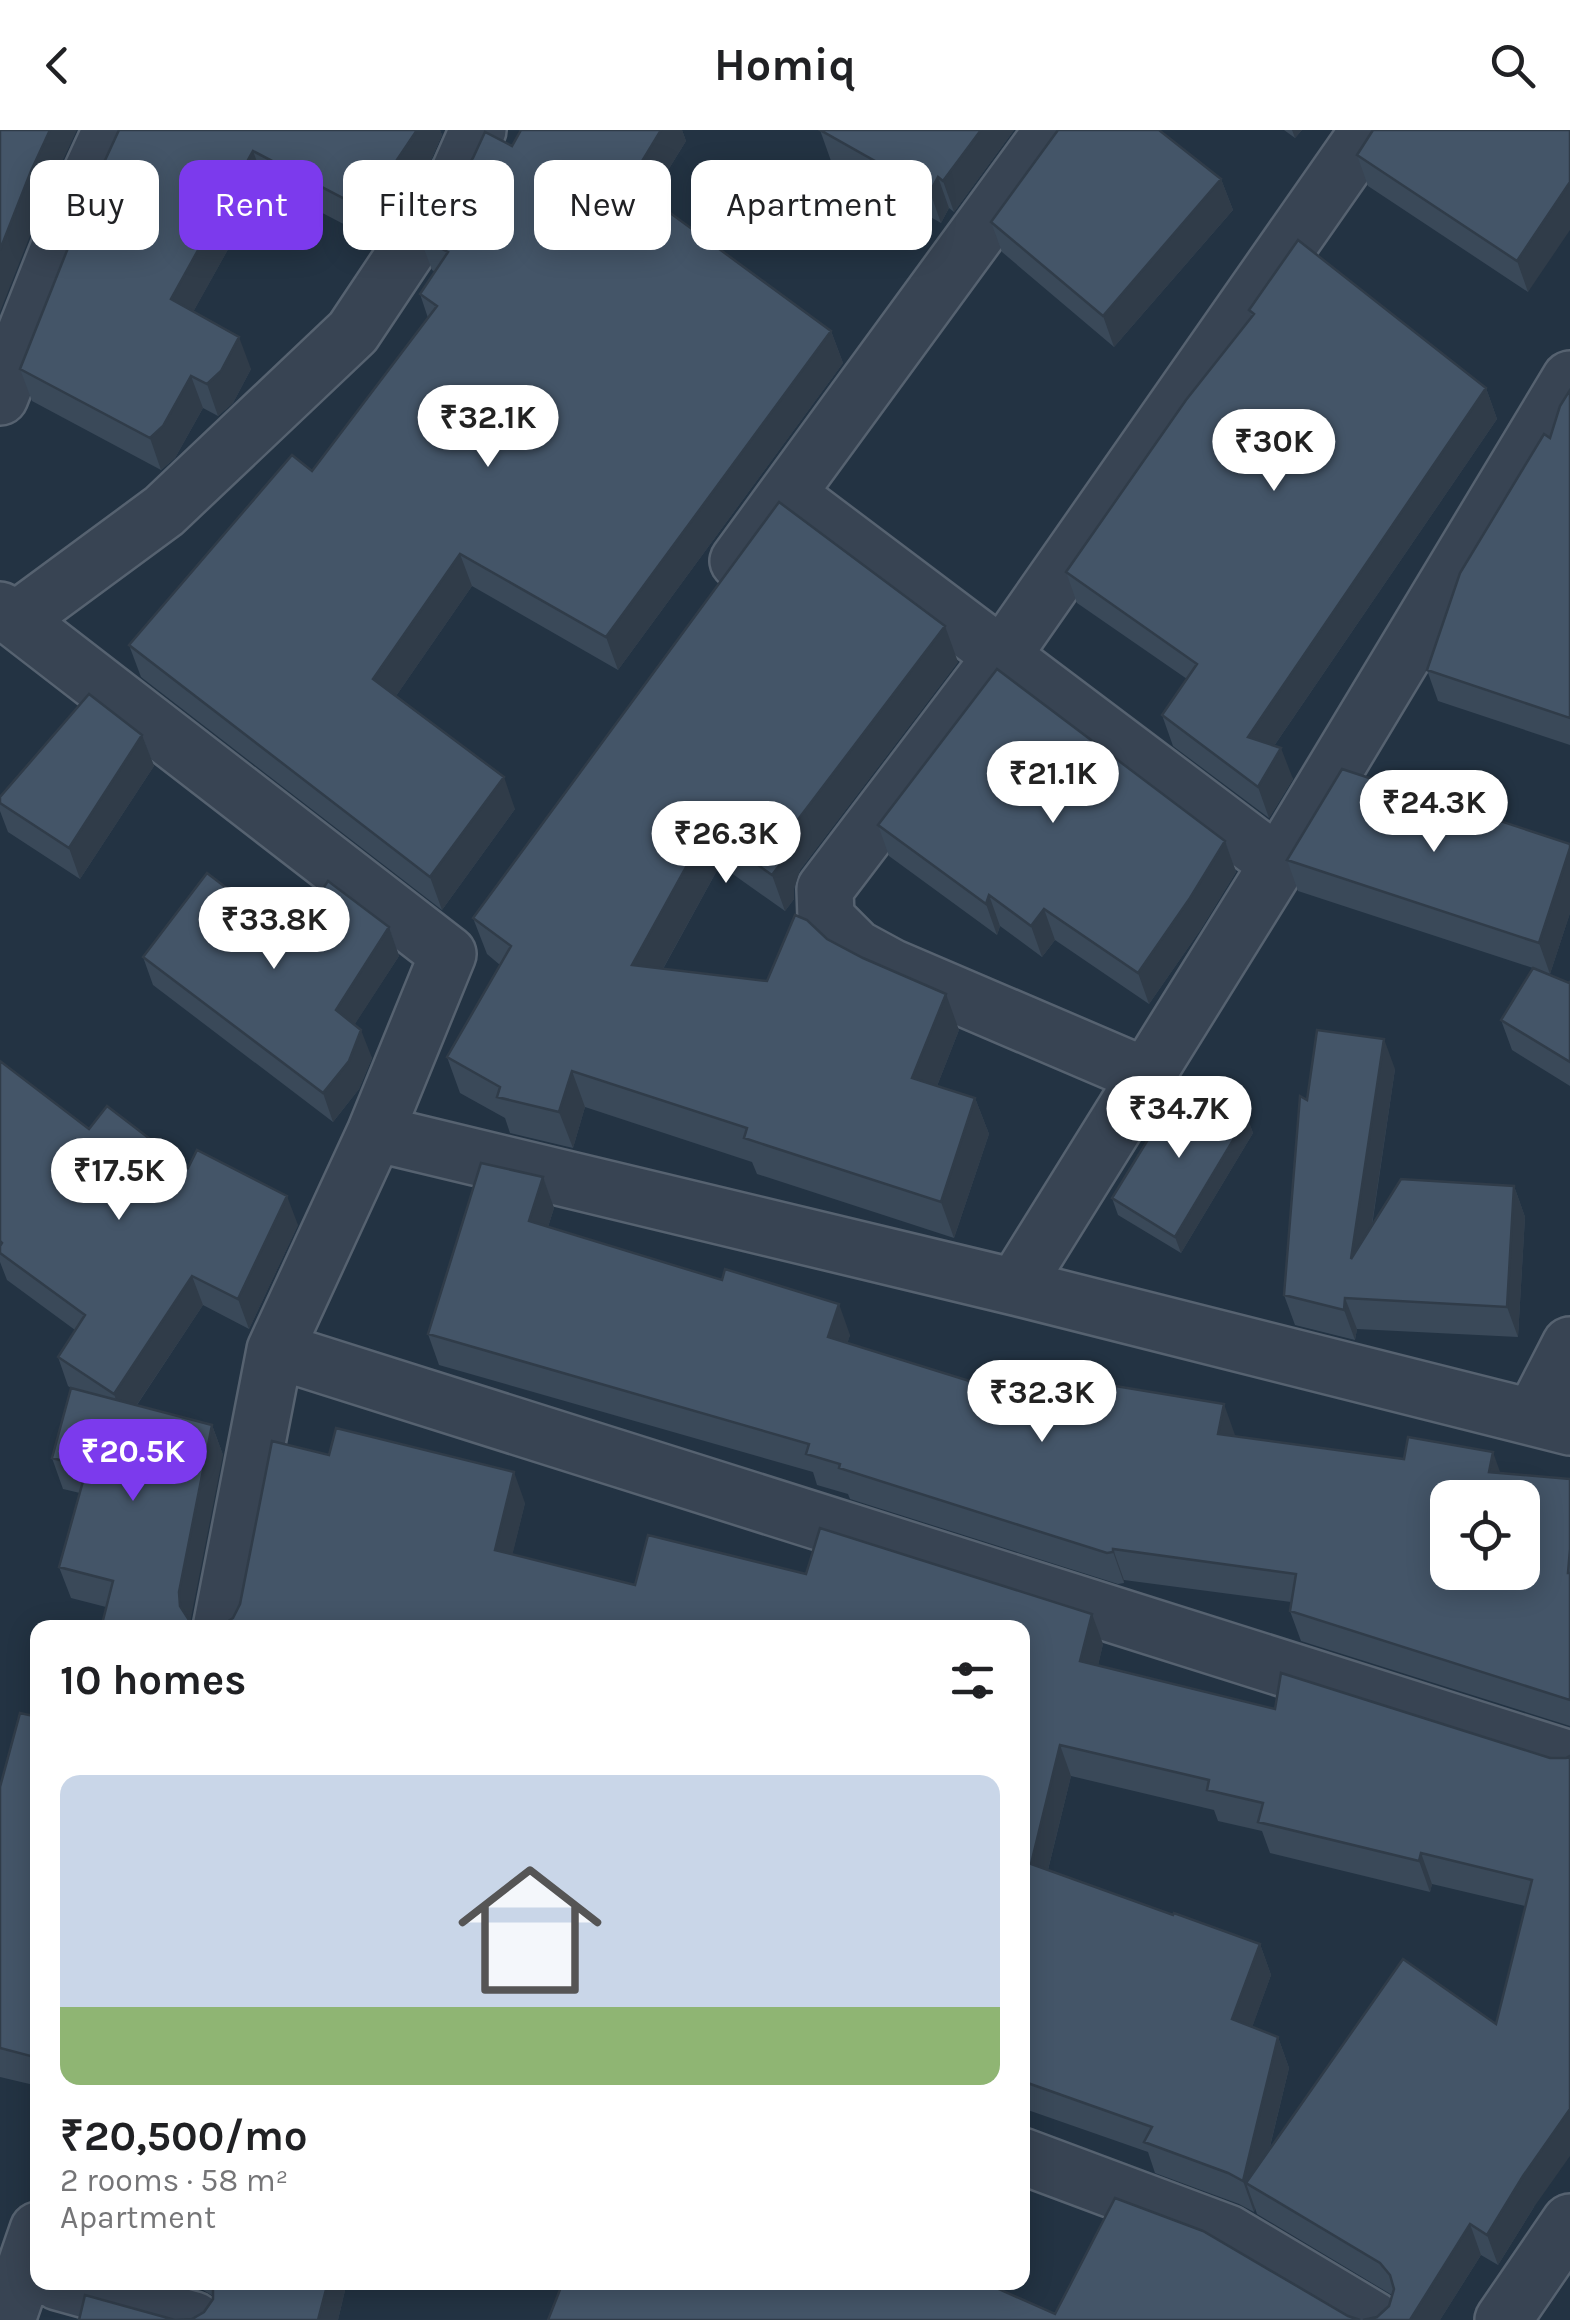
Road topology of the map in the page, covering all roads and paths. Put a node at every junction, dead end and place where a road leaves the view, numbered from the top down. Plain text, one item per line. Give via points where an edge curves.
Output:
1 (110, 130) edge
2 (478, 130) edge
3 (1054, 130) edge
4 (1369, 130) edge
5 (1570, 380) edge
6 (0, 396) edge
7 (787, 494) junction
8 (705, 605) edge
9 (8, 615) edge
10 (1002, 656) junction
11 (1278, 864) junction
12 (1146, 1076) junction
13 (376, 1133) junction
14 (1015, 1287) junction
15 (1570, 1345) edge
16 (275, 1350) junction
17 (1551, 1422) edge
18 (222, 1620) edge
19 (1570, 1760) edge
20 (1030, 2159) edge
21 (1570, 2222) edge
22 (39, 2290) edge
23 (194, 2320) edge
24 (1374, 2320) edge
25 (1503, 2320) edge

1 - 6 street
2 - 9 street via 459,172 353,332 164,511
3 - 7 street
4 - 10 street
5 - 11 street
7 - 8 street
7 - 10 street
9 - 13 street via 460,938
10 - 11 street
10 - 12 street via 825,889 826,918 856,948 891,966
11 - 12 street
12 - 14 street
13 - 14 street
13 - 16 street
14 - 17 street
15 - 17 street
16 - 18 street
16 - 19 street
20 - 24 street via 1228,2233
21 - 25 street
22 - 23 street

